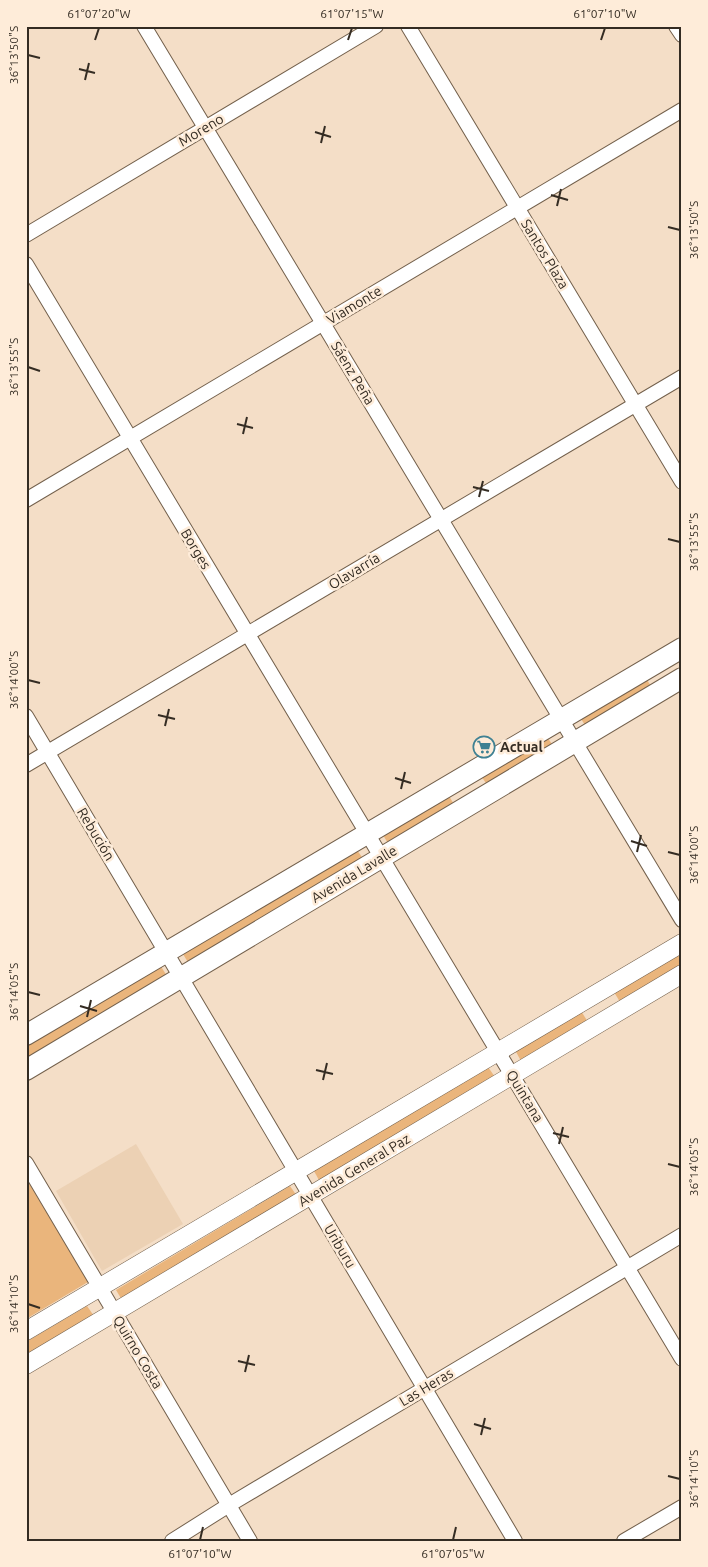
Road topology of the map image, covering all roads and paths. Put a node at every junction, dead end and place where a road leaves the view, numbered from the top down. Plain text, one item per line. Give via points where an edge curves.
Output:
1 (144, 26) edge
2 (376, 26) edge
3 (408, 26) edge
4 (676, 26) edge
5 (682, 35) edge
6 (682, 110) edge
7 (205, 128) junction
8 (517, 208) junction
9 (26, 235) edge
10 (26, 264) edge
11 (323, 324) junction
12 (682, 377) edge
13 (635, 405) junction
14 (131, 439) junction
15 (682, 482) edge
16 (26, 500) edge
17 (441, 520) junction
18 (248, 635) junction
19 (682, 648) edge
20 (682, 678) edge
21 (26, 716) edge
22 (561, 720) junction
23 (575, 742) junction
24 (48, 752) junction
25 (26, 765) edge
26 (366, 834) junction
27 (382, 857) junction
28 (682, 920) edge
29 (682, 943) edge
30 (166, 952) junction
31 (682, 974) edge
32 (181, 978) junction
33 (26, 1035) edge
34 (499, 1052) junction
35 (26, 1070) edge
36 (512, 1075) junction
37 (26, 1163) edge
38 (296, 1171) junction
39 (310, 1196) junction
40 (682, 1235) edge
41 (627, 1268) junction
42 (100, 1287) junction
43 (115, 1312) junction
44 (26, 1331) edge
45 (682, 1359) edge
46 (26, 1365) edge
47 (425, 1388) junction
48 (229, 1505) junction
49 (682, 1507) edge
50 (172, 1541) edge
51 (250, 1541) edge
52 (515, 1541) edge
53 (624, 1541) edge

1 - 7 street, Sáenz Peña
2 - 7 street, Moreno
3 - 8 street, Santos Plaza
4 - 5 street
6 - 8 street, Viamonte
7 - 9 street, Moreno
7 - 11 street, Sáenz Peña
8 - 11 street, Viamonte
8 - 13 street, Santos Plaza
10 - 14 street, Borges
11 - 14 street, Viamonte
11 - 17 street, Sáenz Peña
12 - 13 street, Olavarría
13 - 15 street, Santos Plaza
13 - 17 street, Olavarría
14 - 16 street, Viamonte
14 - 18 street, Borges
17 - 18 street, Olavarría
17 - 22 street, Sáenz Peña
18 - 24 street, Olavarría
18 - 26 street, Borges
19 - 22 main road, Avenida Lavalle
20 - 23 main road, Avenida Lavalle
21 - 24 street, Rebución
22 - 23 street, Sáenz Peña
22 - 26 main road, Avenida Lavalle
23 - 27 main road, Avenida Lavalle
23 - 28 street, Sáenz Peña
24 - 25 street, Olavarría
24 - 30 street, Rebución
26 - 27 street, Quintana
26 - 30 main road, Avenida Lavalle
27 - 32 main road, Avenida Lavalle
27 - 34 street, Quintana
29 - 34 street, Avenida General Paz
30 - 32 street, Uriburu
30 - 33 main road, Avenida Lavalle
31 - 36 street, Avenida General Paz
32 - 35 main road, Avenida Lavalle
32 - 38 street, Uriburu
34 - 36 street, Quintana
34 - 38 street, Avenida General Paz
36 - 39 street, Avenida General Paz
36 - 41 street, Quintana
37 - 42 street, Quirno Costa
38 - 39 street, Uriburu
38 - 42 street, Avenida General Paz
39 - 43 street, Avenida General Paz
39 - 47 street, Uriburu
40 - 41 street, Las Heras
41 - 45 street, Quintana
41 - 47 street, Las Heras
42 - 43 street, Quirno Costa
42 - 44 street, Avenida General Paz
43 - 46 street, Avenida General Paz
43 - 48 street, Quirno Costa
47 - 48 street, Las Heras
47 - 52 street, Uriburu
48 - 50 street, Las Heras
48 - 51 street, Quirno Costa
49 - 53 street

